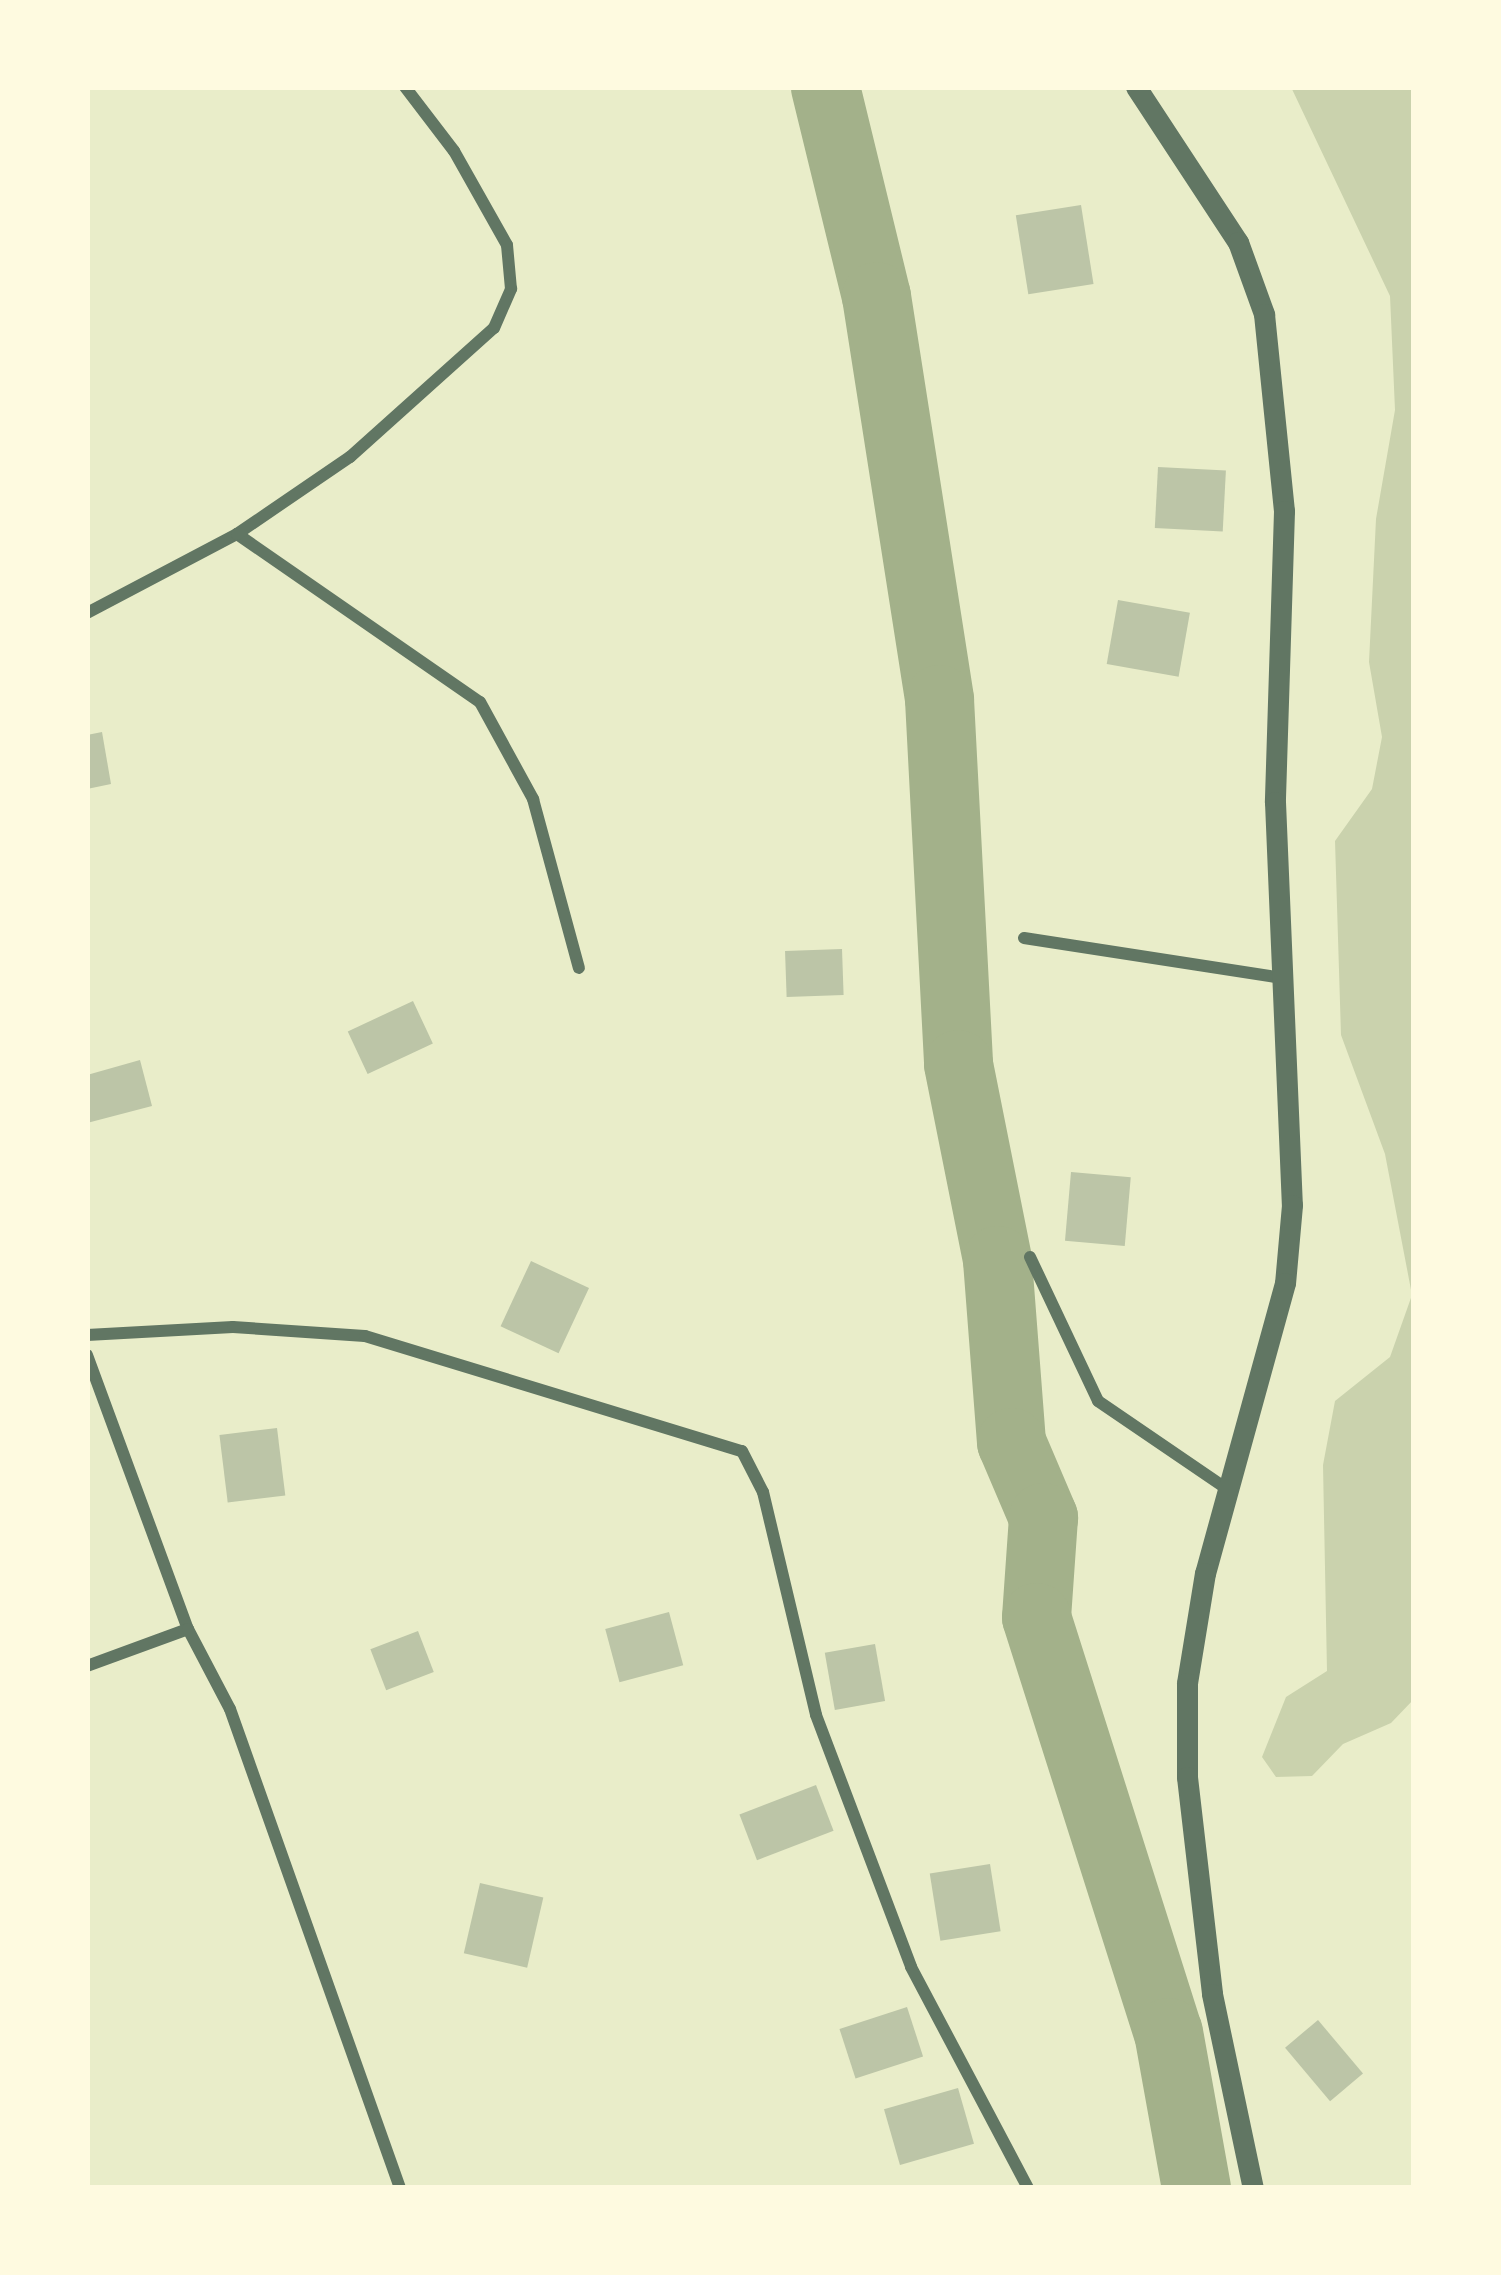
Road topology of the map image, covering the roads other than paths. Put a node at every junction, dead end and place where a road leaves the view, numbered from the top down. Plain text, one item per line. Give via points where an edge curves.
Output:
1 (405, 87) edge
2 (1136, 87) edge
3 (237, 533) junction
4 (87, 613) edge
5 (1024, 938) dead end
6 (579, 968) dead end
7 (1283, 978) junction
8 (1030, 1256) dead end
9 (87, 1335) edge
10 (87, 1355) edge
11 (1227, 1489) junction
12 (188, 1629) junction
13 (87, 1666) edge
14 (400, 2188) edge
15 (1028, 2188) edge
16 (1253, 2188) edge

1 - 3 street via 490,211 507,245 511,289 494,328 366,442
2 - 7 street via 1238,242 1264,314 1284,512 1275,802
3 - 4 street
3 - 6 street via 480,702 533,799
5 - 7 street
7 - 11 street via 1292,1205 1285,1283
8 - 11 street via 1098,1401
9 - 15 street via 233,1327 365,1336 742,1451 763,1492 816,1715 910,1967
10 - 12 street
11 - 16 street via 1187,1683 1187,1777 1212,1994
12 - 13 street
12 - 14 street via 230,1709

